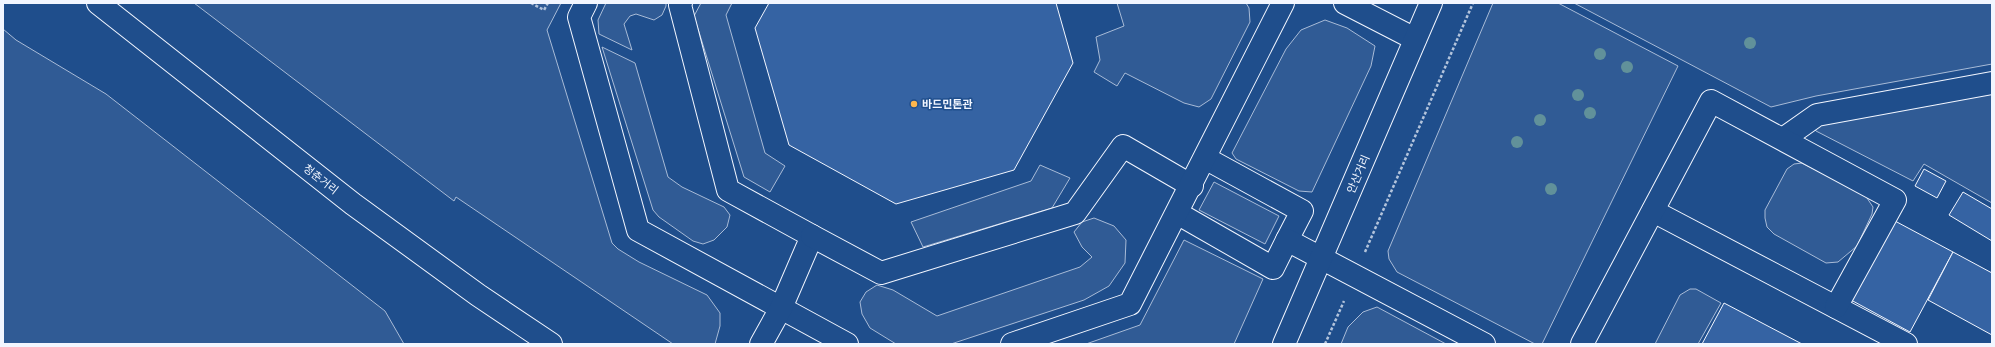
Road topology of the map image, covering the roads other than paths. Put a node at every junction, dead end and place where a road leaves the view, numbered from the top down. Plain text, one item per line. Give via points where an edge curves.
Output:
1 (98, 3) edge
2 (586, 3) edge
3 (680, 3) edge
4 (1283, 3) edge
5 (1345, 3) edge
6 (1431, 3) edge
7 (1415, 39) junction
8 (1992, 84) edge
9 (1783, 139) junction
10 (1205, 158) junction
11 (1192, 186) junction
12 (1653, 211) junction
13 (1177, 213) junction
14 (812, 236) junction
15 (1287, 240) junction
16 (1322, 259) junction
17 (1836, 307) junction
18 (781, 308) junction
19 (551, 344) edge
20 (761, 344) edge
21 (847, 344) edge
22 (1012, 344) edge
23 (1284, 344) edge
24 (1484, 344) edge
25 (1582, 344) edge
26 (1906, 344) edge

1 - 19 main road, 청춘거리 via 353,204 478,295
2 - 18 main road via 579,17 638,230
3 - 14 main road via 728,190
4 - 10 main road
5 - 7 main road
6 - 7 main road, 안산거리
7 - 16 main road, 안산거리
8 - 9 main road via 1817,115
9 - 12 main road via 1711,102
9 - 17 main road via 1895,200
10 - 11 main road
10 - 15 main road via 1302,211
11 - 13 main road
11 - 14 main road via 1123,146 1075,214 881,273
12 - 17 main road
12 - 25 main road
13 - 15 main road via 1273,268
13 - 22 main road via 1130,304
14 - 18 main road
15 - 16 main road
16 - 23 main road, 안산거리
16 - 24 main road
17 - 26 main road
18 - 20 main road
18 - 21 main road

